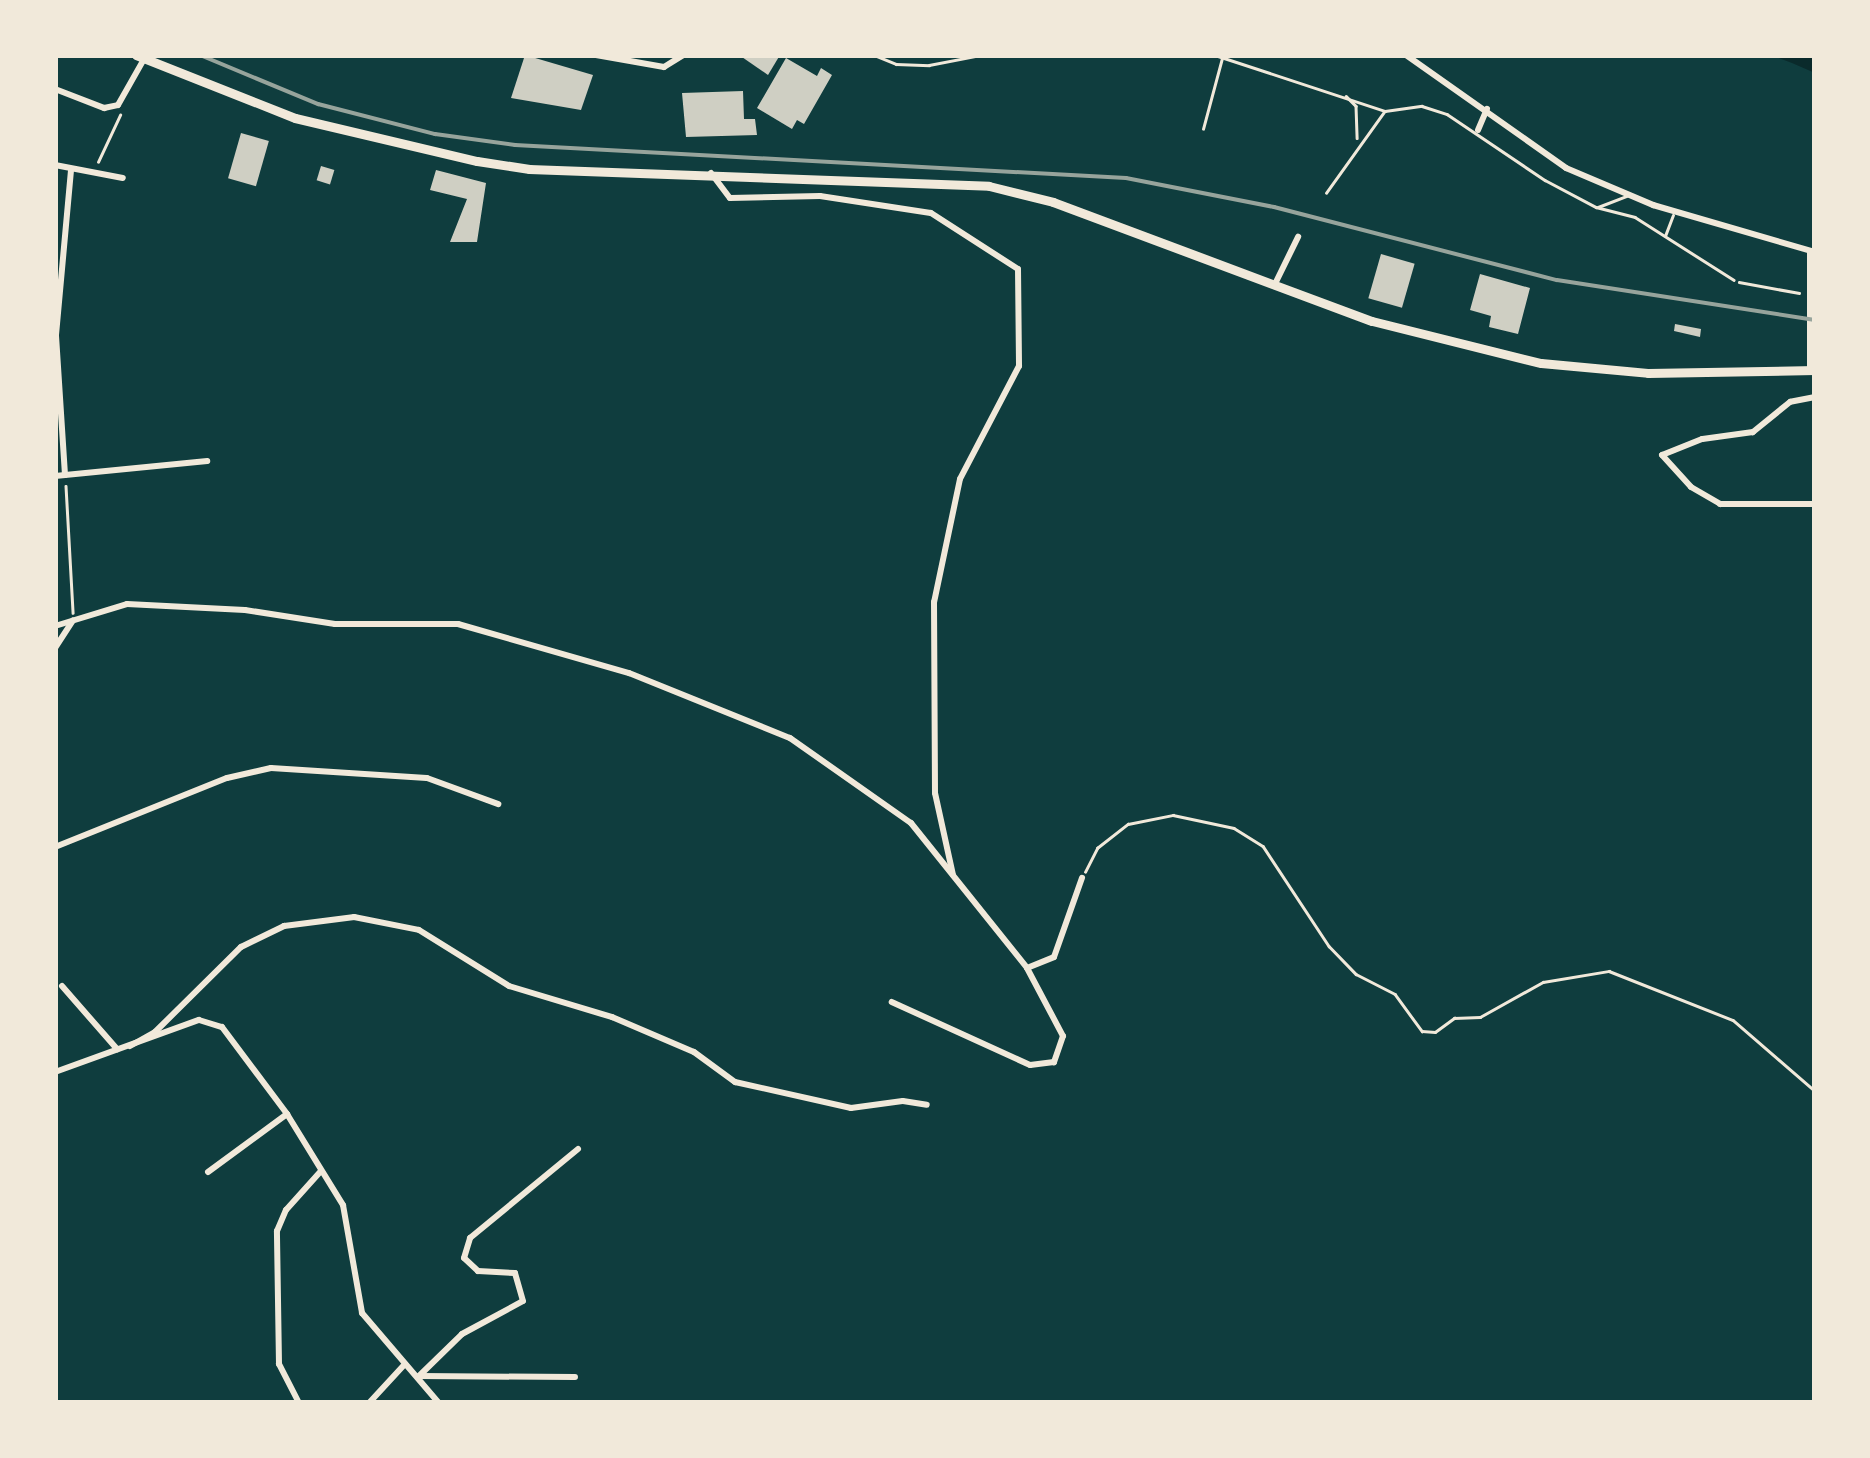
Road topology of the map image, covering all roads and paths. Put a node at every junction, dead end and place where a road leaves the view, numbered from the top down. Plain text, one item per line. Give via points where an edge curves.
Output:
1 (596, 55) edge
2 (683, 55) edge
3 (874, 55) edge
4 (981, 55) edge
5 (1215, 55) edge
6 (1406, 55) edge
7 (1223, 56) edge
8 (140, 57) edge
9 (55, 89) edge
10 (1345, 95) junction
11 (1487, 109) junction
12 (1386, 111) junction
13 (117, 121) dead end
14 (1202, 129) dead end
15 (1478, 130) junction
16 (1356, 143) junction
17 (55, 166) edge
18 (72, 170) junction
19 (94, 173) junction
20 (710, 173) junction
21 (123, 178) dead end
22 (1326, 193) dead end
23 (1628, 196) junction
24 (1596, 208) junction
25 (1675, 212) junction
26 (1298, 237) dead end
27 (1665, 237) junction
28 (1812, 252) edge
29 (1734, 280) joint
30 (1274, 286) junction
31 (1811, 293) junction
32 (55, 335) edge
33 (1814, 371) edge
34 (1815, 397) edge
35 (207, 461) dead end
36 (65, 475) junction
37 (55, 476) edge
38 (1815, 504) edge
39 (74, 619) junction
40 (55, 626) edge
41 (55, 648) edge
42 (498, 804) dead end
43 (55, 848) edge
44 (953, 876) junction
45 (1082, 878) joint
46 (1027, 968) junction
47 (62, 986) dead end
48 (892, 1002) dead end
49 (130, 1046) junction
50 (118, 1050) junction
51 (55, 1072) edge
52 (1815, 1091) edge
53 (927, 1105) dead end
54 (287, 1114) junction
55 (578, 1149) dead end
56 (322, 1171) junction
57 (208, 1172) dead end
58 (405, 1364) junction
59 (419, 1376) junction
60 (576, 1377) dead end
61 (299, 1403) edge
62 (369, 1403) edge
63 (438, 1403) edge

1 - 2 street via 664,67
3 - 4 lane via 929,65
5 - 7 lane
6 - 11 street
7 - 10 lane
7 - 14 lane
8 - 9 street via 118,105 104,108
8 - 20 main road via 278,112 432,153 528,169
10 - 12 lane
10 - 16 lane via 1356,106
11 - 15 street
11 - 23 street via 1566,168
12 - 15 lane via 1422,106
12 - 16 lane
13 - 19 path
15 - 24 lane
16 - 22 lane
17 - 18 street
18 - 19 street
18 - 32 street
19 - 21 street
20 - 30 main road via 989,186 1052,202
20 - 44 street via 717,190 730,198 820,196 931,213 1018,269 1019,366 960,479 934,602 934,793
23 - 24 lane
23 - 25 street
24 - 27 lane via 1636,217
25 - 27 lane
25 - 28 street
26 - 30 street
27 - 29 lane
28 - 31 street
29 - 31 path
30 - 33 main road via 1478,351 1616,372
31 - 33 street
32 - 36 street
34 - 38 street via 1790,402 1753,432 1702,439 1662,455 1691,487 1720,504
35 - 36 street
36 - 37 street
36 - 39 path
39 - 40 street
39 - 41 street
39 - 44 street via 128,604 174,604 335,624 458,624 585,659 790,738 911,823
42 - 43 street via 427,778 271,768 227,778
44 - 46 street
45 - 46 street via 1054,957
45 - 52 path via 1097,848 1128,824 1173,816 1234,828 1263,846 1329,946 1356,974 1395,994 1422,1031 1435,1032 1454,1018 1480,1017 1543,982 1609,971 1733,1020
46 - 48 street via 1064,1036 1054,1062 1040,1067
47 - 50 street
49 - 50 street
49 - 53 street via 155,1032 241,946 284,926 354,917 418,930 509,986 662,1038 735,1082 851,1108
49 - 54 street via 210,1019
50 - 51 street
54 - 56 street
54 - 57 street
55 - 59 street via 470,1238 464,1258 478,1271 515,1273 523,1302 462,1334
56 - 58 street via 352,1234 352,1276 362,1313
56 - 61 street via 294,1199 277,1232 278,1364
58 - 59 street
58 - 62 street
59 - 60 street
59 - 63 street

